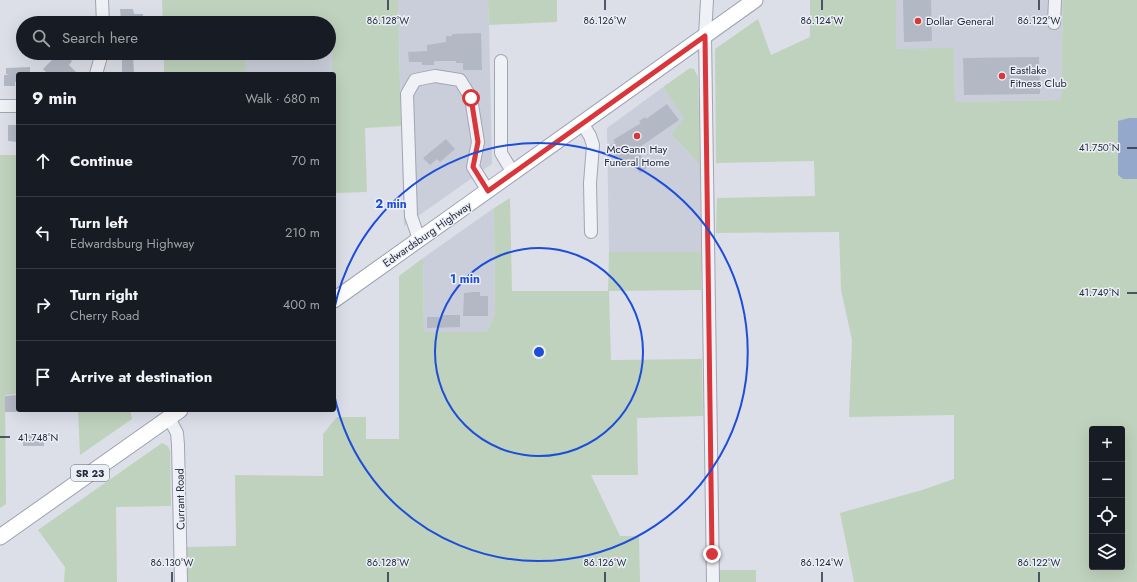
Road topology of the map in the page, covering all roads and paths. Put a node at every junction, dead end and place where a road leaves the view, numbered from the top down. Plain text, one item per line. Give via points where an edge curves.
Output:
1 (102, 0) edge
2 (707, 0) edge
3 (755, 0) edge
4 (1054, 0) edge
5 (103, 16) edge
6 (1054, 23) dead end
7 (705, 36) junction
8 (100, 60) edge
9 (501, 61) dead end
10 (97, 72) edge
11 (0, 106) edge
12 (16, 106) edge
13 (582, 124) junction
14 (513, 173) junction
15 (488, 191) junction
16 (591, 232) dead end
17 (419, 239) junction
18 (336, 299) edge
19 (175, 414) edge
20 (0, 536) edge
21 (181, 582) edge
22 (713, 582) edge

1 - 5 street
2 - 7 street
3 - 7 main road, Edwardsburg Highway
4 - 6 street
7 - 13 main road, Edwardsburg Highway
7 - 22 street
8 - 10 street
9 - 14 street via 501,153
11 - 12 street
13 - 14 main road, Edwardsburg Highway
13 - 16 street via 593,145 590,183
14 - 15 main road, Edwardsburg Highway
15 - 17 main road, Edwardsburg Highway
15 - 17 street via 473,167 478,142 471,98 460,80 435,76 415,80 407,94 411,216
17 - 18 main road, Edwardsburg Highway
19 - 20 main road, SR 23
19 - 21 street, Currant Road

